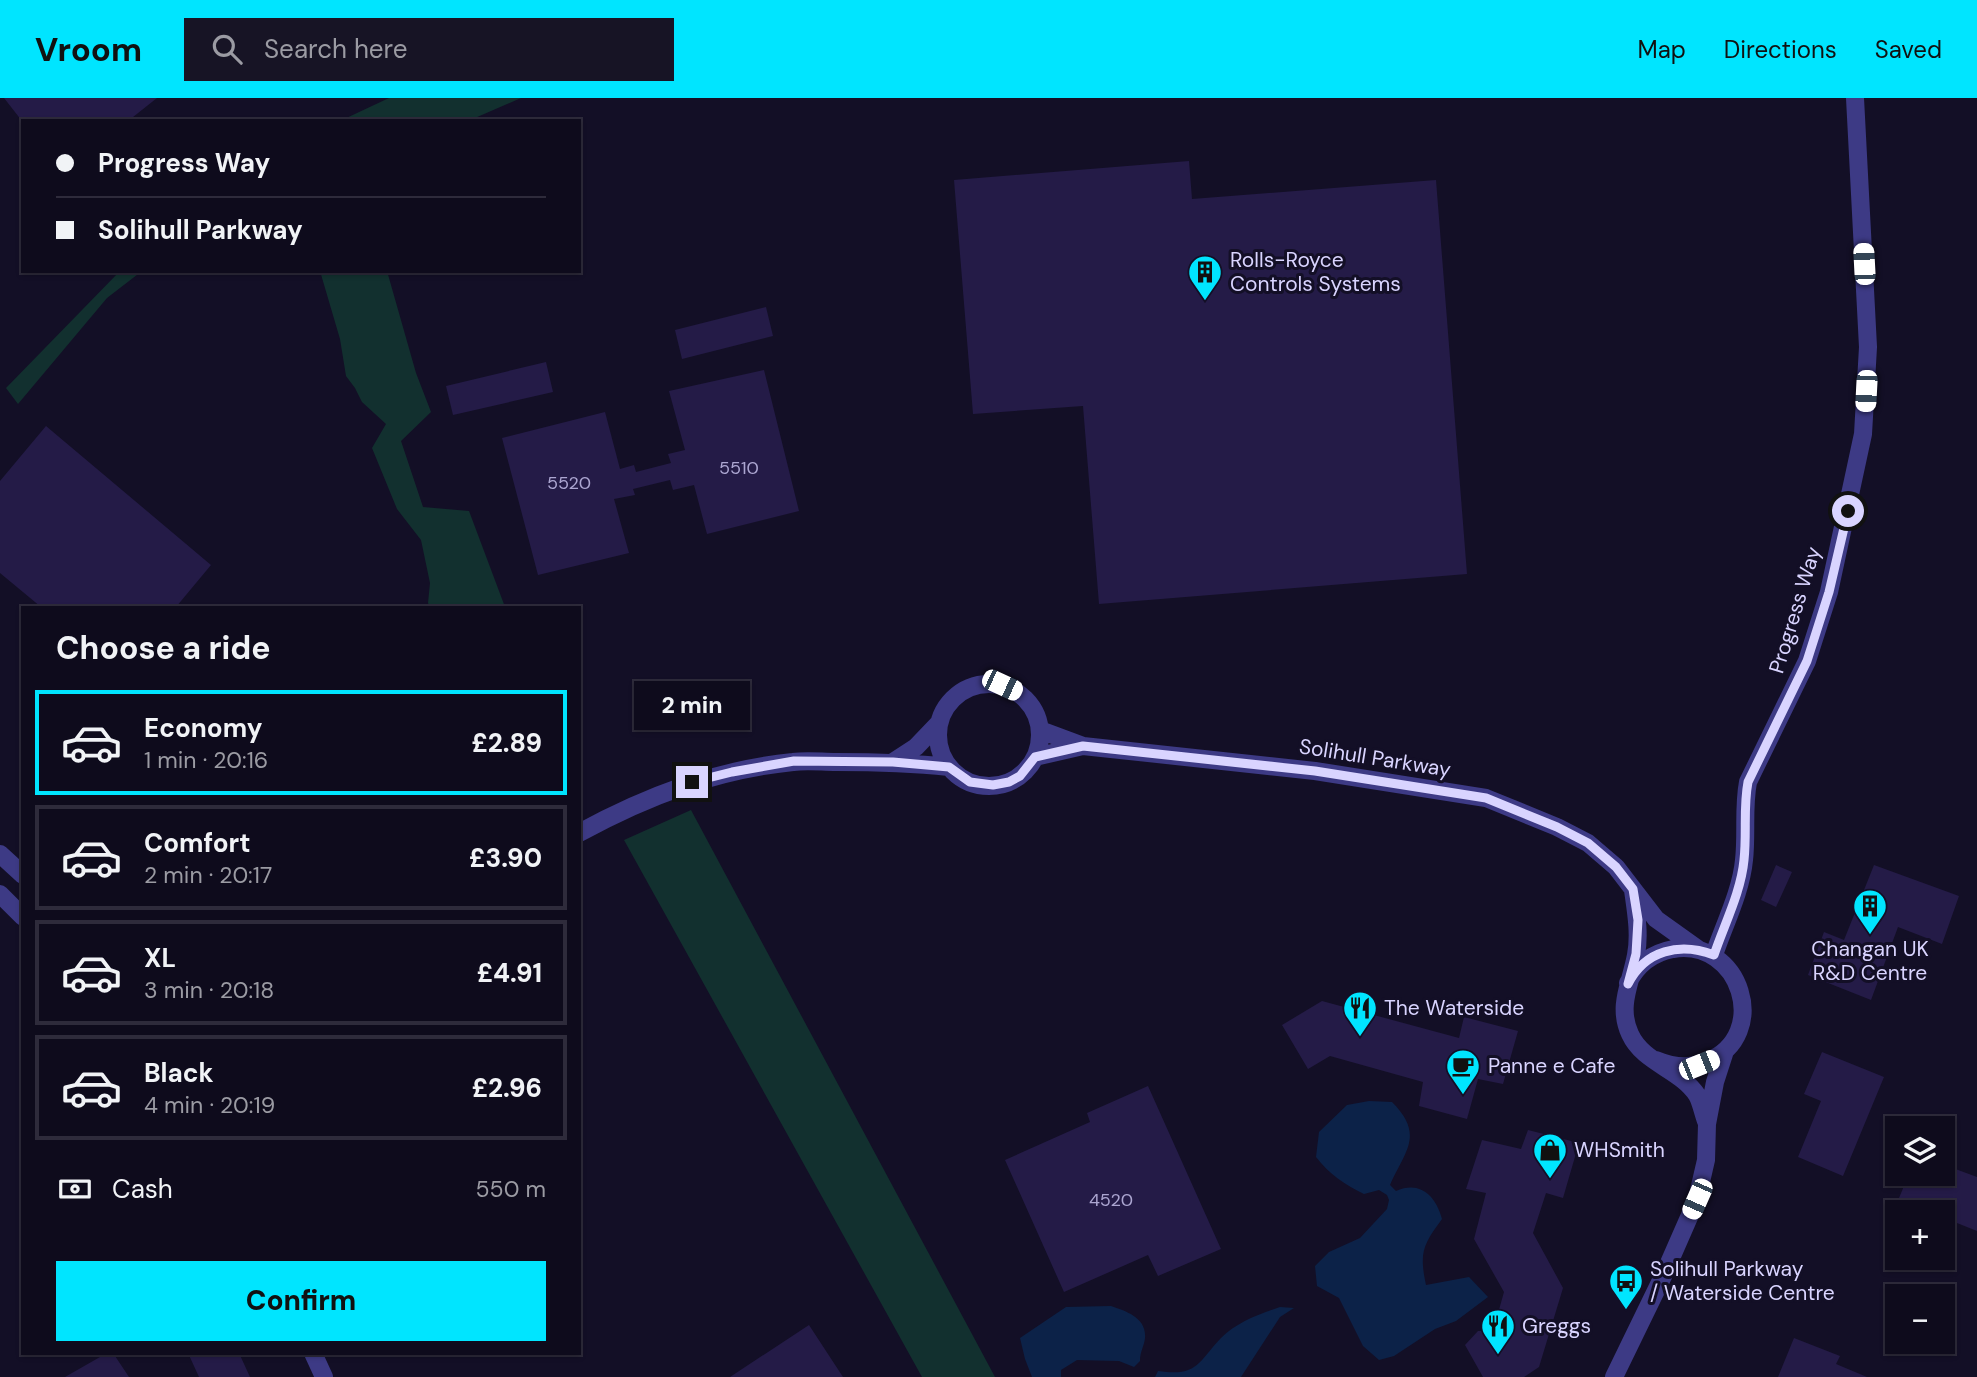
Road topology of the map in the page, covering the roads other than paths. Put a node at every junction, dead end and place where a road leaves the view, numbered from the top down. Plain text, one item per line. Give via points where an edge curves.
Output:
1 (1855, 98) edge
2 (938, 724) junction
3 (1040, 730) junction
4 (1083, 746) junction
5 (1035, 757) junction
6 (893, 762) junction
7 (949, 767) junction
8 (581, 831) edge
9 (0, 854) edge
10 (21, 873) edge
11 (1633, 889) junction
12 (0, 894) edge
13 (21, 915) edge
14 (1706, 952) junction
15 (1628, 984) junction
16 (1725, 1051) junction
17 (1656, 1060) junction
18 (1707, 1124) junction
19 (314, 1355) edge
20 (324, 1377) edge
21 (1614, 1377) edge

1 - 14 street, Progress Way via 1868,347 1863,434 1829,592 1807,661 1748,782 1739,882
2 - 3 street via 955,696 986,683 1018,692 1030,704
2 - 6 street
2 - 7 street via 938,742
3 - 4 street, Solihull Parkway
3 - 5 street
4 - 5 street, Solihull Parkway
4 - 11 street, Solihull Parkway via 1315,771 1486,798 1588,843
5 - 7 street via 1020,776 993,785 970,782
6 - 7 street
6 - 8 street via 794,761 732,772 642,800
9 - 10 street
11 - 14 street, Solihull Parkway via 1656,919
11 - 15 street via 1638,920
12 - 13 street
14 - 15 street via 1664,951 1648,959
14 - 16 street via 1730,971 1743,1006 1741,1025
15 - 17 street via 1625,1022 1639,1048
16 - 17 street via 1699,1065
16 - 18 street
17 - 18 street via 1698,1096
18 - 21 street via 1706,1160 1697,1199
19 - 20 street

